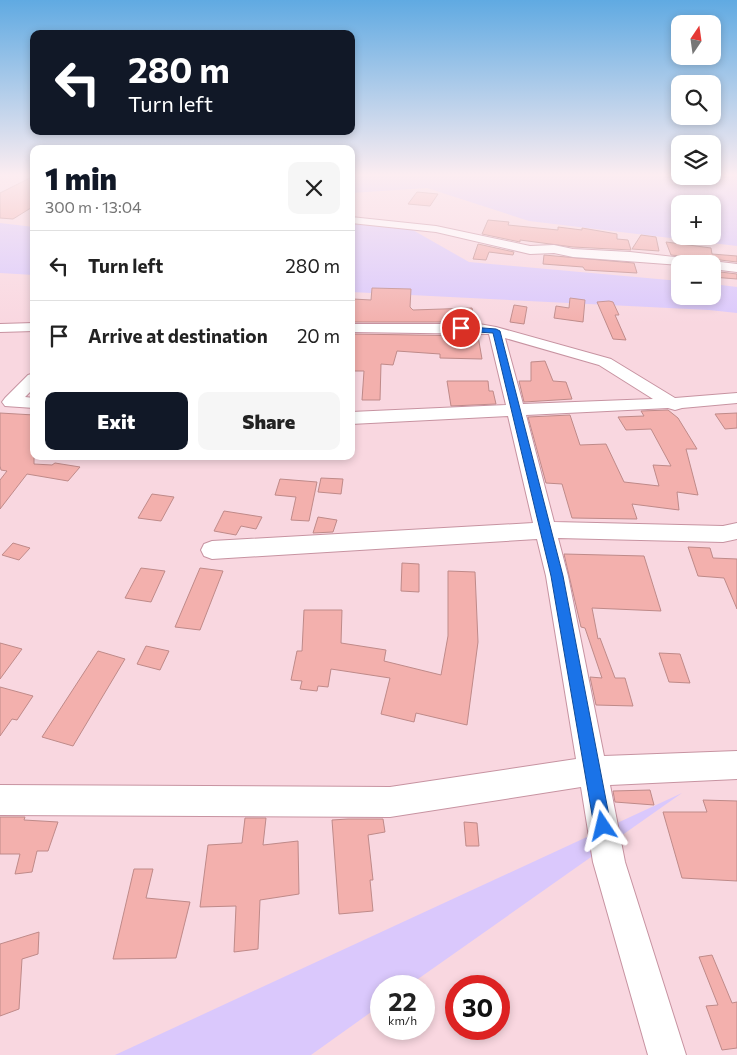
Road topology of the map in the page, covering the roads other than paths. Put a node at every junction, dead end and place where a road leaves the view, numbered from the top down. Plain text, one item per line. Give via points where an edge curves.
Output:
1 (407, 225) edge
2 (671, 261) edge
3 (721, 266) edge
4 (737, 268) edge
5 (0, 328) edge
6 (30, 328) edge
7 (355, 328) edge
8 (496, 331) junction
9 (30, 382) edge
10 (737, 398) edge
11 (30, 403) edge
12 (675, 404) junction
13 (515, 410) junction
14 (355, 418) edge
15 (544, 530) junction
16 (737, 531) edge
17 (212, 550) dead end
18 (737, 766) edge
19 (593, 771) junction
20 (0, 800) edge
21 (667, 1055) edge

1 - 2 street via 436,228 530,250 554,249
3 - 4 street
5 - 6 street
7 - 8 street via 479,328
8 - 12 street via 605,362
8 - 13 street
9 - 11 street via 11,402
10 - 12 street
12 - 13 street
13 - 14 street
13 - 15 street
15 - 16 street via 723,534
15 - 17 street
15 - 19 street via 557,576
18 - 19 street
19 - 20 street via 390,802
19 - 21 street via 609,862

